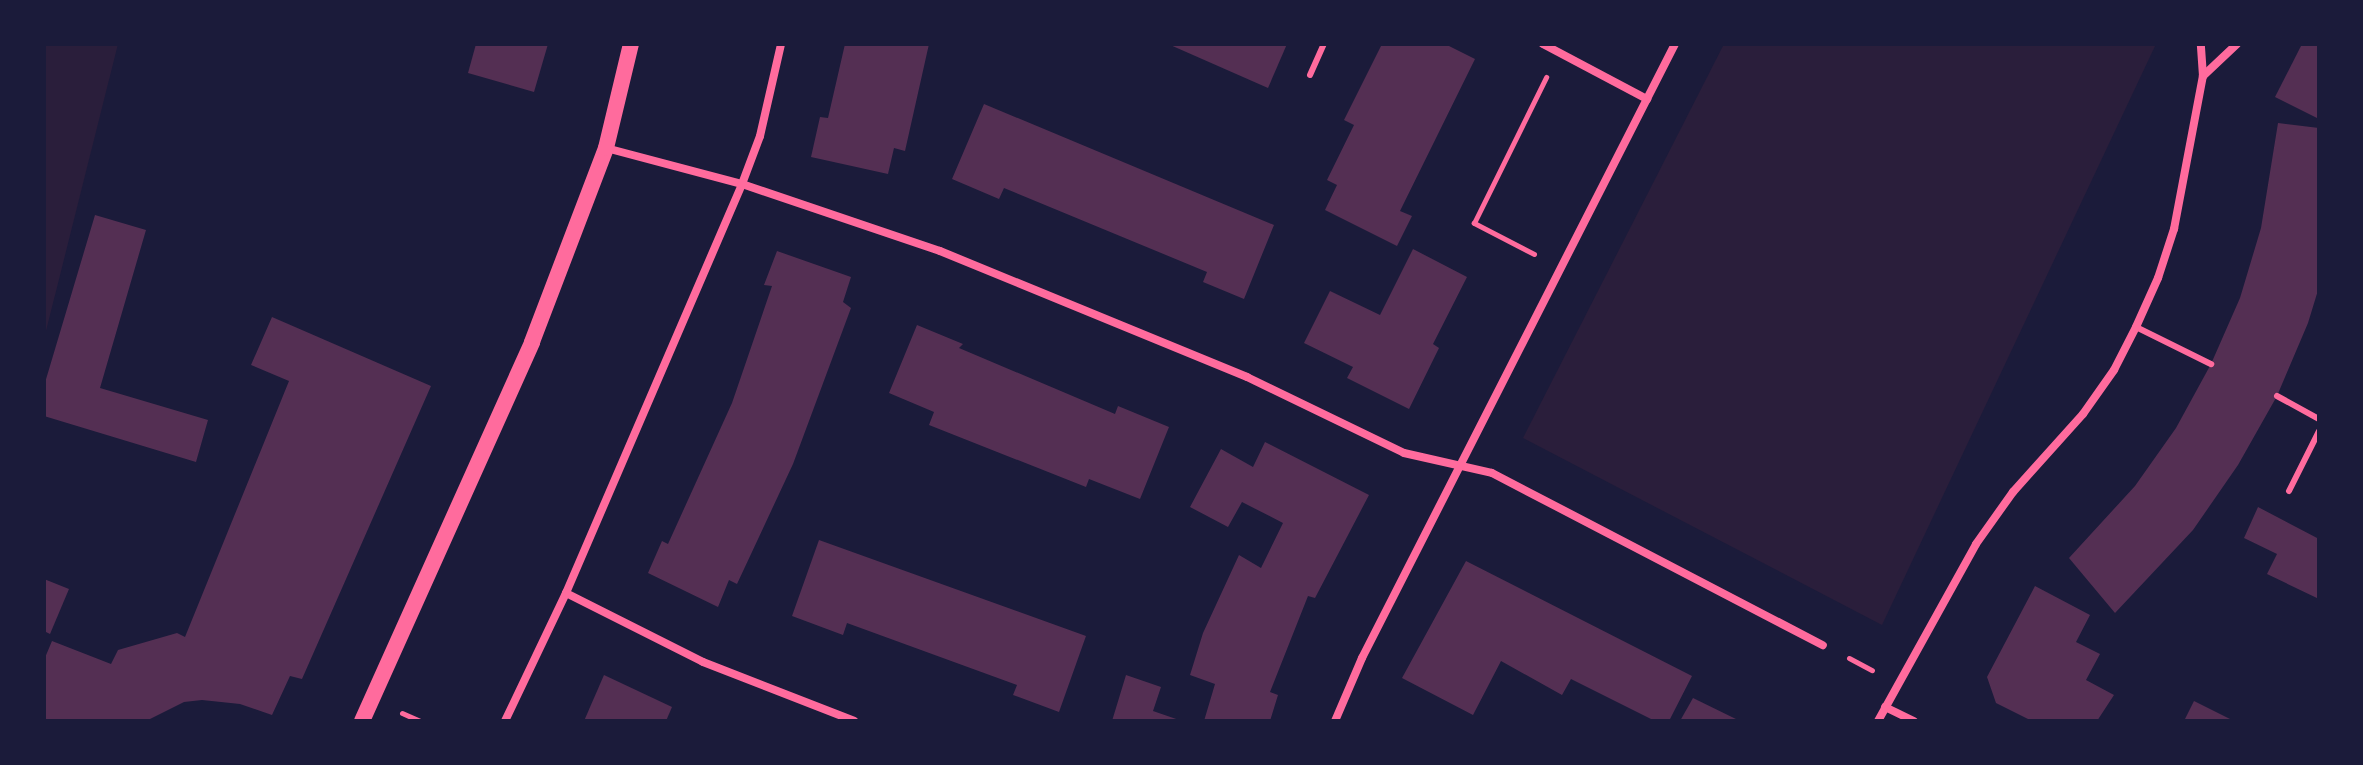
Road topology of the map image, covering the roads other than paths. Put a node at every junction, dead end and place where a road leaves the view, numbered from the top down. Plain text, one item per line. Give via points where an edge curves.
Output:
1 (631, 44) edge
2 (781, 44) edge
3 (1324, 44) edge
4 (1543, 44) edge
5 (1675, 44) edge
6 (2201, 44) edge
7 (2237, 44) edge
8 (1310, 75) dead end
9 (2203, 76) junction
10 (1647, 99) junction
11 (606, 148) junction
12 (742, 184) junction
13 (2136, 327) junction
14 (2211, 364) dead end
15 (2277, 396) dead end
16 (2319, 419) edge
17 (2319, 431) edge
18 (1460, 466) junction
19 (2289, 491) dead end
20 (566, 593) junction
21 (1823, 645) road end
22 (1885, 707) junction
23 (362, 721) edge
24 (505, 721) edge
25 (854, 721) edge
26 (1335, 721) edge
27 (1878, 721) edge
28 (1914, 721) edge

1 - 11 main road
2 - 12 street via 760,136
3 - 8 lane
4 - 10 street
5 - 10 street
6 - 9 street
7 - 9 street
9 - 13 street via 2174,229
10 - 18 street
11 - 12 street
11 - 23 main road via 532,342
12 - 18 street via 940,251 1247,377 1404,453
12 - 20 street
13 - 14 lane
13 - 22 street via 2083,414 2013,492 1976,544
15 - 16 lane
17 - 19 lane
18 - 21 street via 1492,473
18 - 26 street
20 - 24 street
20 - 25 street via 703,662
22 - 27 street
22 - 28 street

